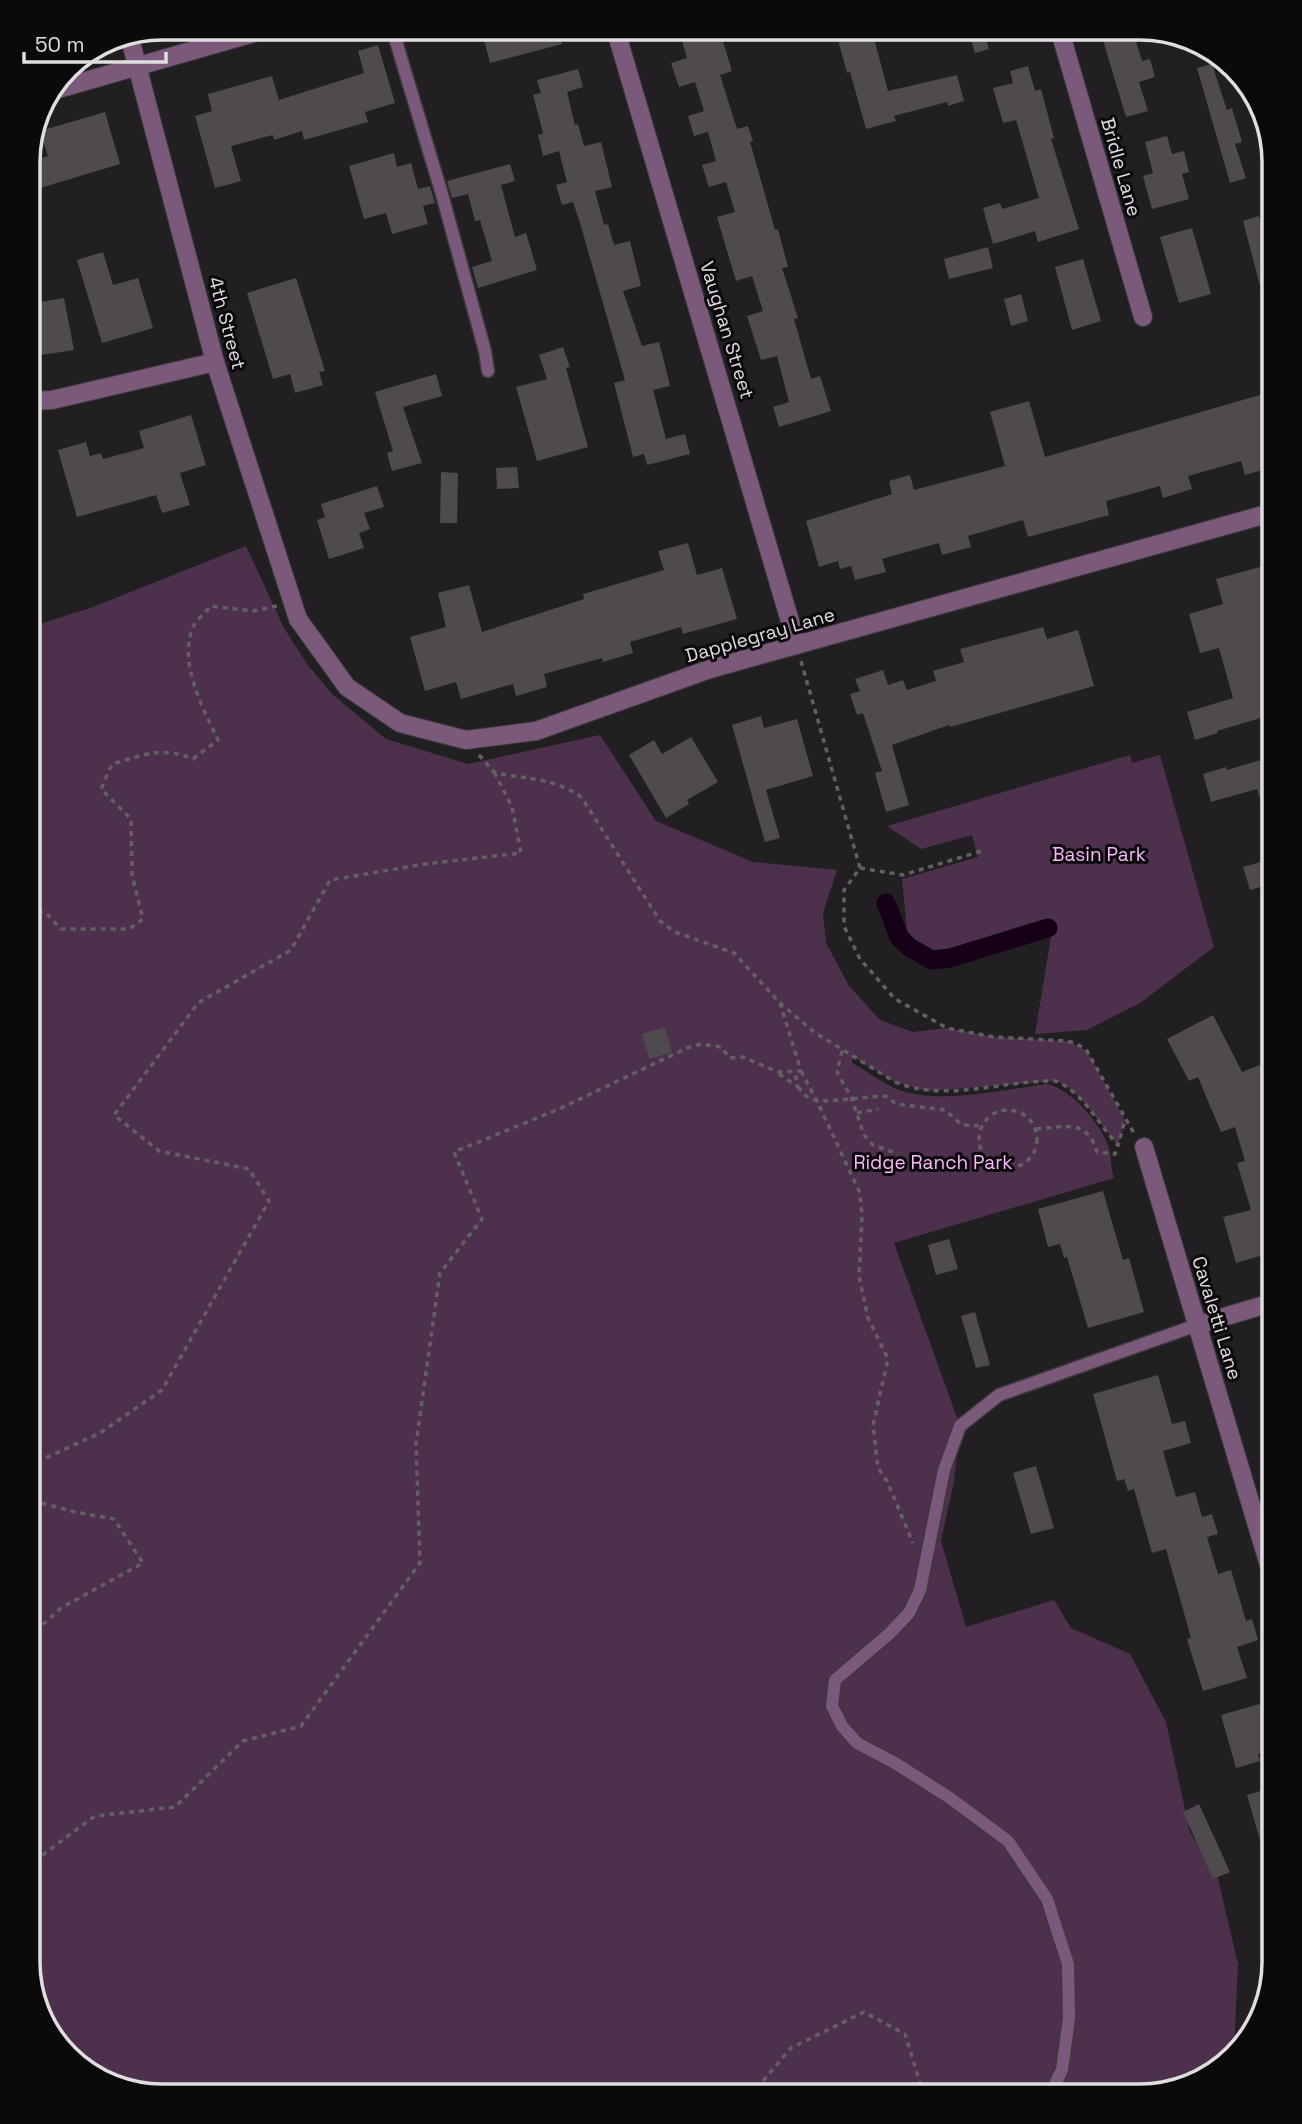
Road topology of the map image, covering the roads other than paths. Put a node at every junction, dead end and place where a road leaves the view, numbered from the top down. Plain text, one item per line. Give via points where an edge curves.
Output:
1 (227, 40) edge
2 (396, 40) edge
3 (619, 40) edge
4 (1063, 41) edge
5 (132, 45) edge
6 (137, 65) junction
7 (68, 86) edge
8 (1143, 317) dead end
9 (215, 362) junction
10 (488, 371) dead end
11 (41, 400) edge
12 (1262, 515) edge
13 (295, 611) joint
14 (797, 645) junction
15 (1144, 1147) road end
16 (1262, 1306) edge
17 (1197, 1325) junction
18 (1262, 1541) edge
19 (1055, 2084) edge

1 - 6 street
2 - 10 lane
3 - 14 street, Vaughan Street
4 - 8 street, Bridle Lane
5 - 6 street, 4th Street
6 - 7 street
6 - 9 street, 4th Street
9 - 11 street
9 - 13 street, 4th Street
12 - 14 street, Dapplegray Lane
13 - 14 street, Dapplegray Lane via 347,687 400,723 466,740 536,731
15 - 17 street, Cavaletti Lane
16 - 17 street
17 - 18 street, Cavaletti Lane
17 - 19 lane via 999,1395 960,1426 944,1470 920,1590 909,1613 835,1680 832,1706 857,1743 950,1798 1008,1841 1047,1899 1068,1964 1069,2018 1062,2070

